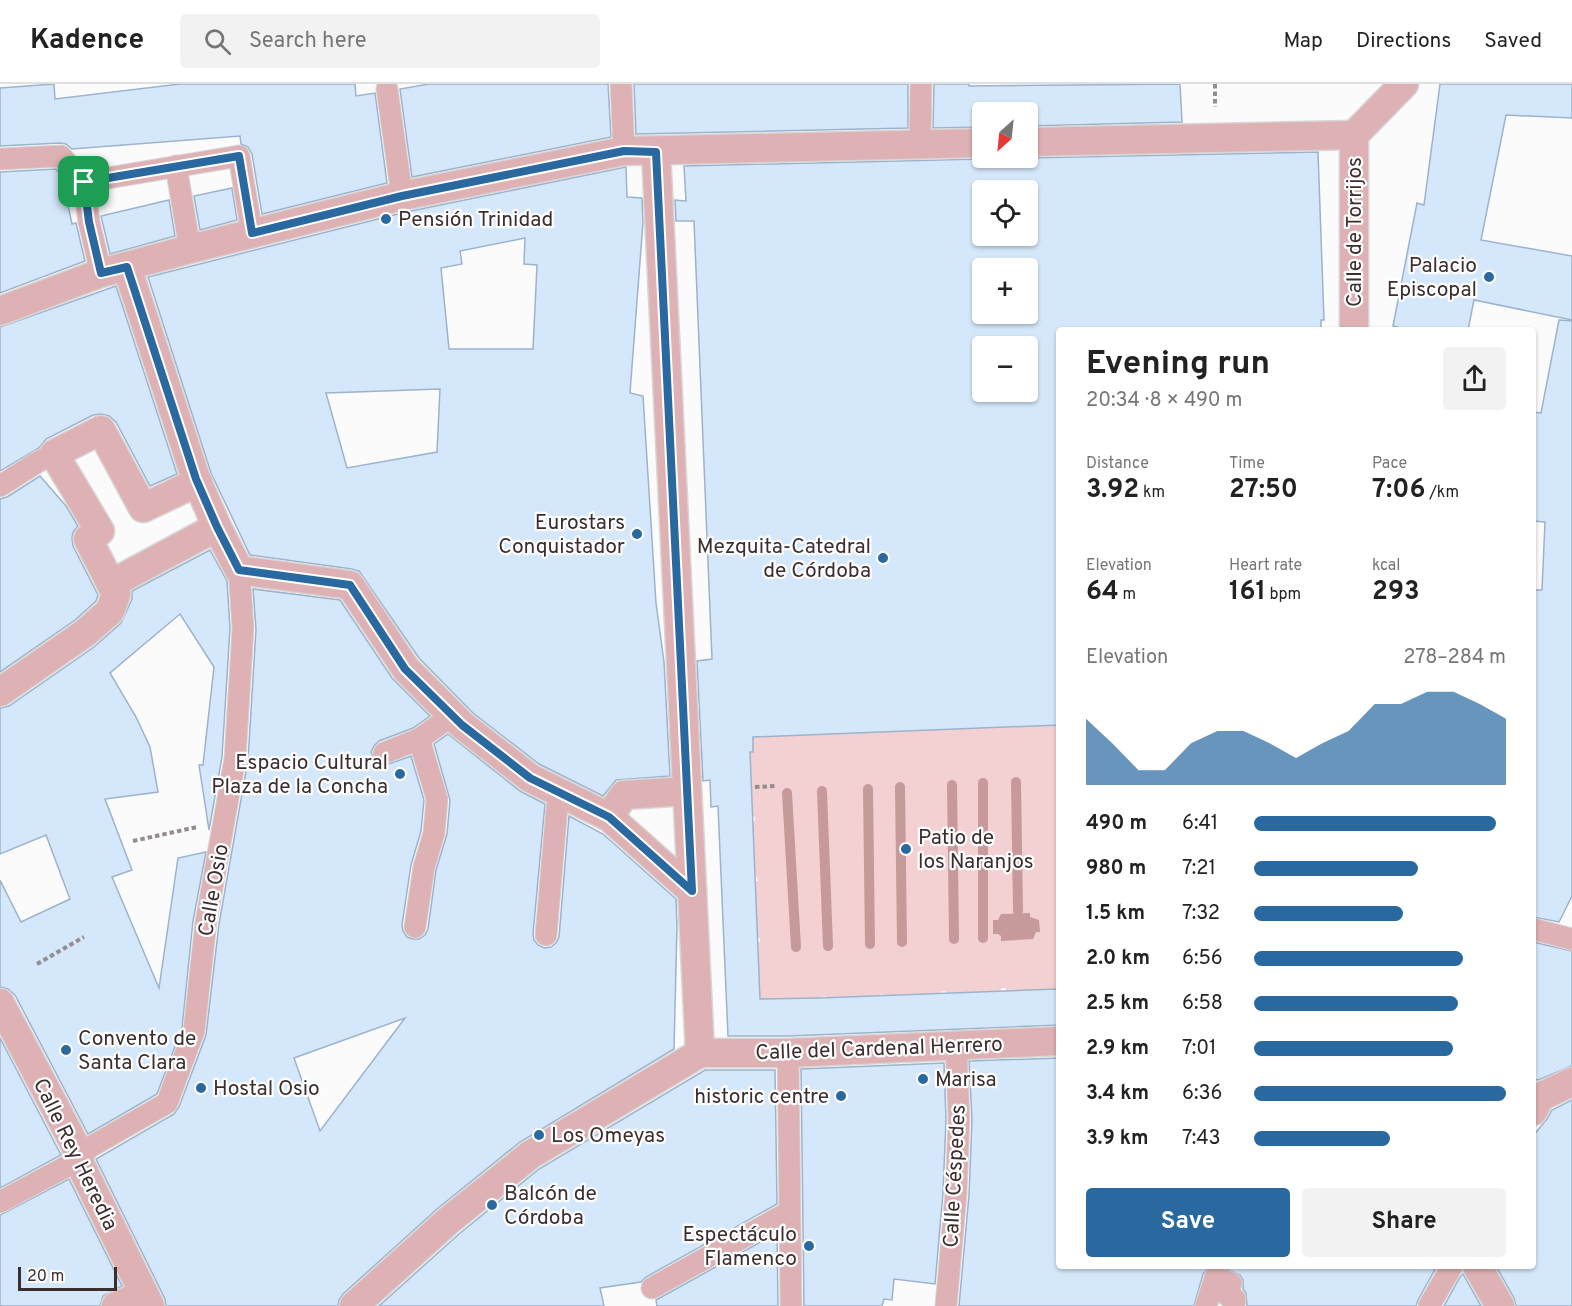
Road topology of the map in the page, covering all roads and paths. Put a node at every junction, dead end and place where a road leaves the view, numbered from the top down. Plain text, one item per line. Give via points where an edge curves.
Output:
1 (621, 84) edge
2 (921, 84) edge
3 (1404, 84) edge
4 (387, 88) dead end
5 (1354, 135) junction
6 (1038, 142) edge
7 (972, 143) edge
8 (920, 146) junction
9 (624, 151) junction
10 (656, 152) junction
11 (0, 159) edge
12 (176, 166) junction
13 (84, 182) junction
14 (402, 196) junction
15 (252, 233) junction
16 (190, 249) junction
17 (114, 270) junction
18 (0, 311) edge
19 (1354, 327) edge
20 (48, 457) junction
21 (197, 480) junction
22 (0, 486) edge
23 (217, 527) junction
24 (239, 570) junction
25 (110, 598) junction
26 (0, 692) edge
27 (453, 714) junction
28 (422, 748) junction
29 (384, 753) dead end
30 (776, 786) dead end
31 (755, 787) dead end
32 (687, 791) junction
33 (562, 794) junction
34 (609, 817) junction
35 (225, 820) junction
36 (133, 841) dead end
37 (692, 891) junction
38 (415, 927) dead end
39 (1536, 930) edge
40 (546, 934) dead end
41 (84, 937) dead end
42 (1572, 939) edge
43 (37, 964) dead end
44 (0, 1003) edge
45 (1056, 1041) edge
46 (956, 1045) junction
47 (700, 1053) junction
48 (788, 1053) junction
49 (1572, 1082) edge
50 (1536, 1100) edge
51 (79, 1158) junction
52 (0, 1202) edge
53 (789, 1212) junction
54 (1450, 1269) edge
55 (1479, 1269) edge
56 (652, 1288) dead end
57 (147, 1300) edge
58 (116, 1306) edge
59 (354, 1306) edge
60 (791, 1306) edge
61 (946, 1306) edge
62 (1206, 1306) edge
63 (1234, 1306) edge
64 (1429, 1306) edge
65 (1500, 1306) edge

1 - 9 street
2 - 8 street
3 - 5 street
4 - 14 street
5 - 6 street
5 - 19 street, Calle de Torrijos
7 - 8 street
8 - 10 street
9 - 10 street
9 - 14 street
10 - 32 street
11 - 13 street via 61,156
12 - 13 street
12 - 15 street via 239,156
12 - 16 street
13 - 17 street via 89,222
14 - 15 street
15 - 16 street
16 - 17 street
17 - 18 street
17 - 21 street
20 - 21 street via 101,430 143,508
20 - 22 street
20 - 25 street via 100,531 88,539
21 - 23 street
23 - 24 street
23 - 25 street
24 - 27 street via 350,585 405,669
24 - 35 street, Calle Osio via 242,663 235,759
25 - 26 street via 85,633
27 - 28 street
27 - 33 street via 530,778
28 - 29 street
28 - 38 street via 437,799
30 - 31 path
32 - 34 street via 624,795
32 - 37 street
33 - 34 street
33 - 40 street via 557,807
34 - 37 street
35 - 36 path
35 - 51 street, Calle Osio via 206,922 194,1031 167,1102 90,1147
37 - 47 street
39 - 42 street
41 - 43 path
44 - 51 street, Calle Rey Heredia
45 - 46 street, Calle del Cardenal Herrero
46 - 48 street, Calle del Cardenal Herrero
46 - 61 street, Calle Céspedes via 956,1194
47 - 48 street, Calle del Cardenal Herrero
47 - 59 street via 530,1155 448,1221
48 - 53 street
49 - 50 street
51 - 52 street, Calle Osio
51 - 57 street, Calle Rey Heredia
53 - 56 street
53 - 60 street
54 - 64 street
55 - 65 street
57 - 58 street
62 - 63 street via 1215,1278 1231,1283 1228,1296 1235,1299

